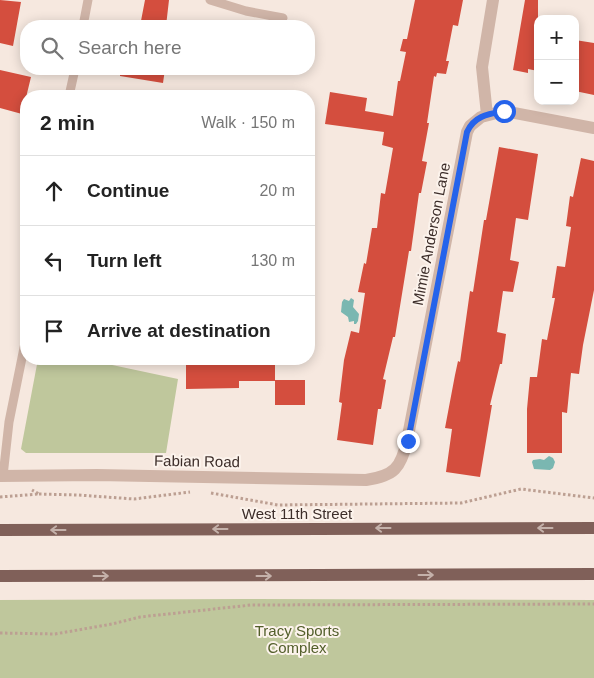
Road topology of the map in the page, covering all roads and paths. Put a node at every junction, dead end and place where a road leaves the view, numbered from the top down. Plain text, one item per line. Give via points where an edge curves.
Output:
1 (88, 0) edge
2 (210, 0) edge
3 (493, 0) edge
4 (284, 18) dead end
5 (84, 20) edge
6 (74, 75) edge
7 (70, 90) edge
8 (487, 115) junction
9 (594, 128) edge
10 (21, 365) edge
11 (392, 473) joint
12 (1, 476) edge
13 (191, 492) dead end
14 (210, 492) dead end
15 (39, 494) dead end
16 (594, 498) edge
17 (594, 528) edge
18 (0, 530) edge
19 (594, 574) edge
20 (0, 576) edge
21 (594, 604) edge
22 (0, 633) edge

1 - 5 lane
2 - 4 lane
3 - 8 street via 482,67
6 - 7 lane
8 - 9 street via 504,111
8 - 11 street, Mimie Anderson Lane via 475,121 467,132 408,441 403,458
10 - 12 lane
11 - 12 street, Fabian Road via 366,480
13 - 15 path via 134,499
14 - 16 path via 278,505 462,503 521,489
17 -> 18 main road, West 11th Street
20 -> 19 main road
21 - 22 path via 251,605 140,617 55,634

